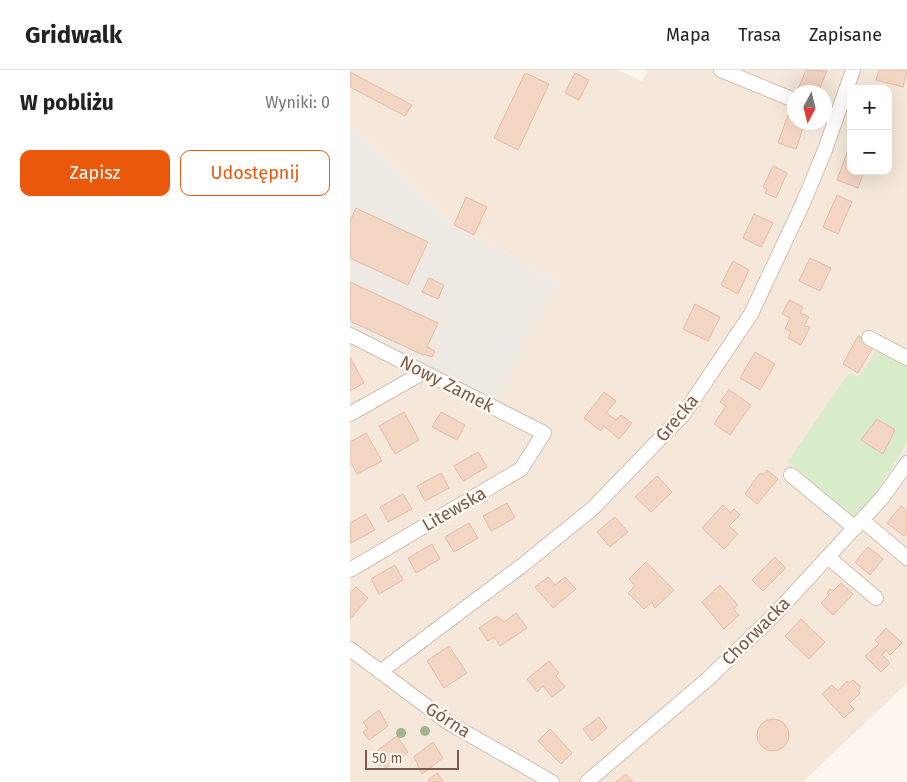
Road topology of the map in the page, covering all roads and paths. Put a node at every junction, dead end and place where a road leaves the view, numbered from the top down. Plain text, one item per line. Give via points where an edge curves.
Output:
1 (720, 70) edge
2 (853, 70) edge
3 (787, 97) edge
4 (832, 111) edge
5 (825, 130) edge
6 (350, 335) edge
7 (868, 338) dead end
8 (907, 358) edge
9 (424, 372) junction
10 (350, 414) edge
11 (544, 433) joint
12 (907, 463) edge
13 (791, 475) dead end
14 (858, 524) junction
15 (828, 557) junction
16 (907, 558) edge
17 (350, 570) edge
18 (876, 598) dead end
19 (350, 649) edge
20 (362, 658) junction
21 (350, 667) edge
22 (380, 672) junction
23 (552, 782) edge
24 (587, 782) edge

1 - 3 street
2 - 4 street, Grecka
5 - 22 street, Grecka via 803,203 751,314 683,414 592,509
6 - 9 street, Nowy Zamek
7 - 8 street
9 - 10 street
9 - 11 street, Nowy Zamek
11 - 17 street, Litewska via 521,469
12 - 14 street, Chorwacka via 884,497
13 - 14 street
14 - 15 street, Chorwacka
14 - 16 street
15 - 18 street
15 - 24 street, Chorwacka via 709,678
19 - 20 street, Górna
20 - 21 street
20 - 22 street, Górna
22 - 23 street, Górna via 449,723

